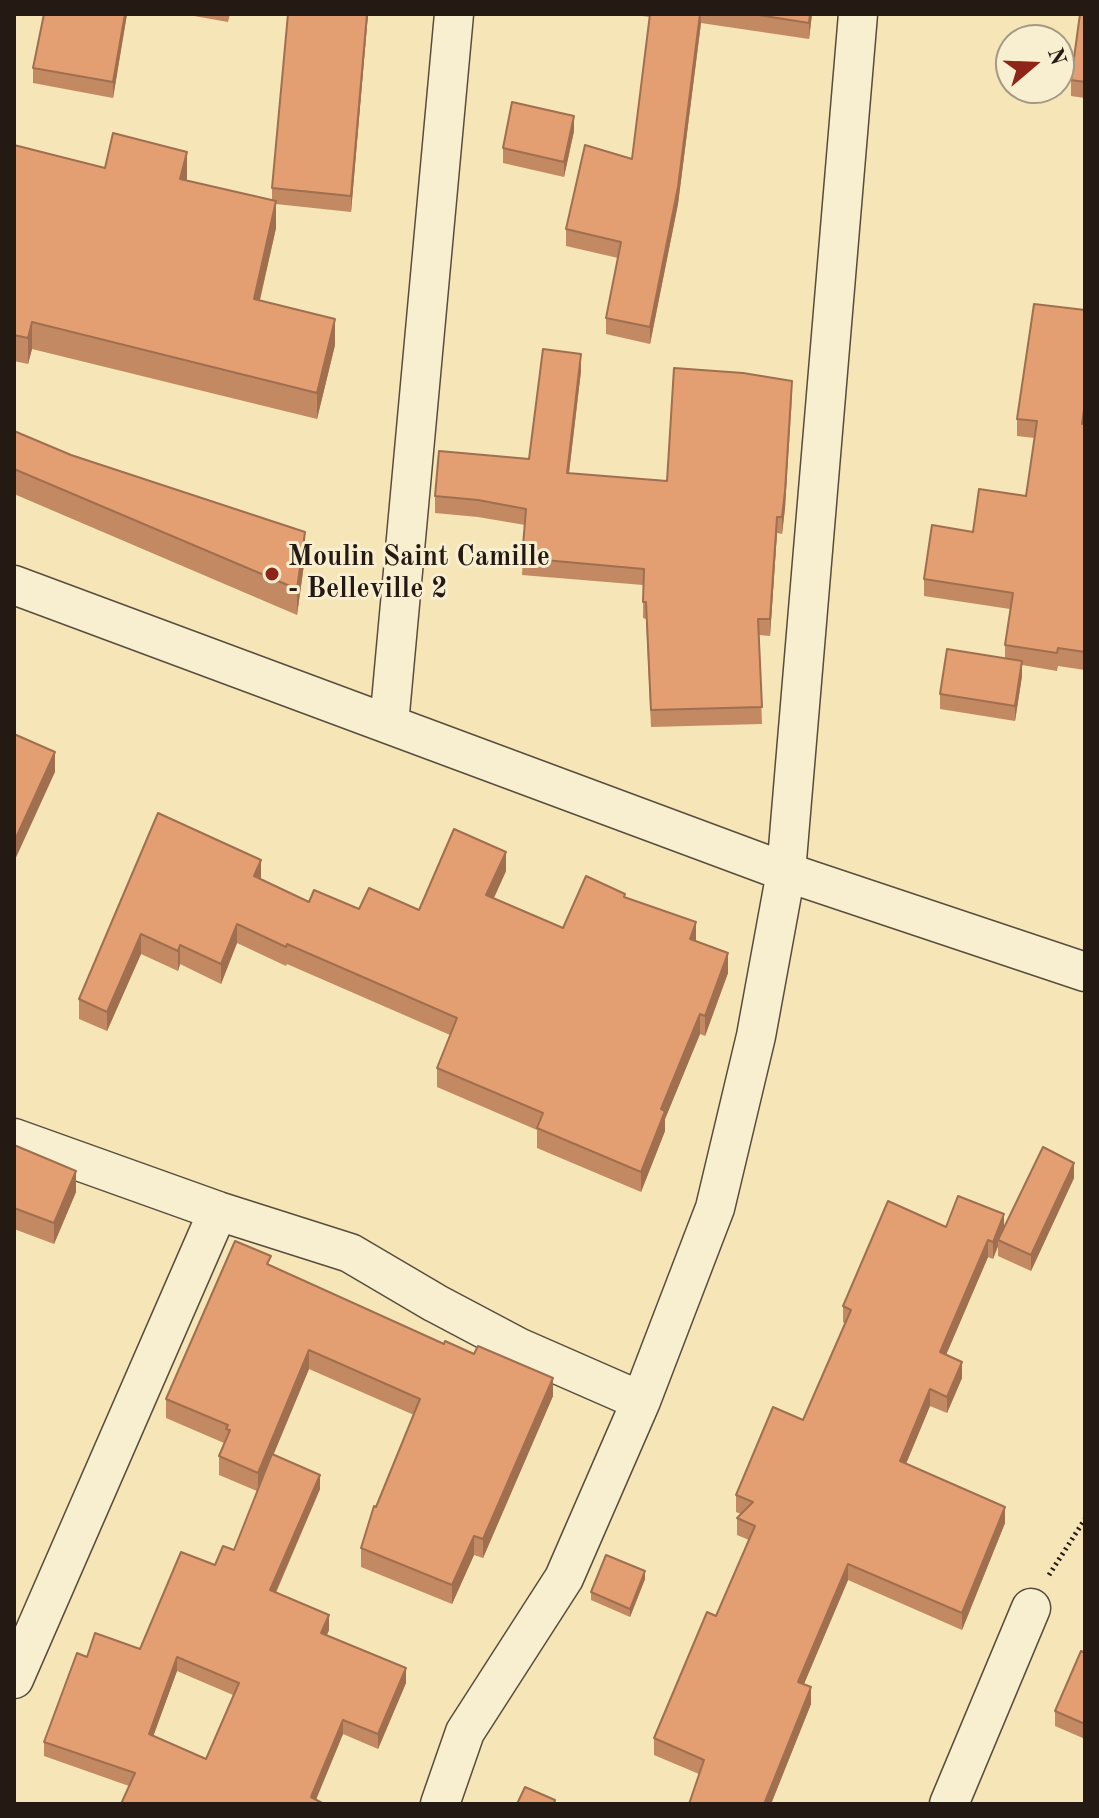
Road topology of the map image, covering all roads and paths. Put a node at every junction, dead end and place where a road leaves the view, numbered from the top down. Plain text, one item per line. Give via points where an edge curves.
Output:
1 (454, 14) edge
2 (858, 14) edge
3 (14, 585) edge
4 (389, 724) junction
5 (786, 872) junction
6 (1085, 972) edge
7 (14, 1138) edge
8 (218, 1211) junction
9 (641, 1401) junction
10 (1085, 1519) edge
11 (1031, 1608) joint
12 (14, 1679) edge
13 (440, 1804) edge
14 (949, 1804) edge

1 - 4 street
2 - 5 street
3 - 4 street
4 - 5 street
5 - 6 street
5 - 9 street via 756,1036 715,1208
7 - 8 street
8 - 9 street via 350,1253 520,1348
8 - 12 street
9 - 13 street via 564,1578 465,1732
10 - 11 path
11 - 14 street

